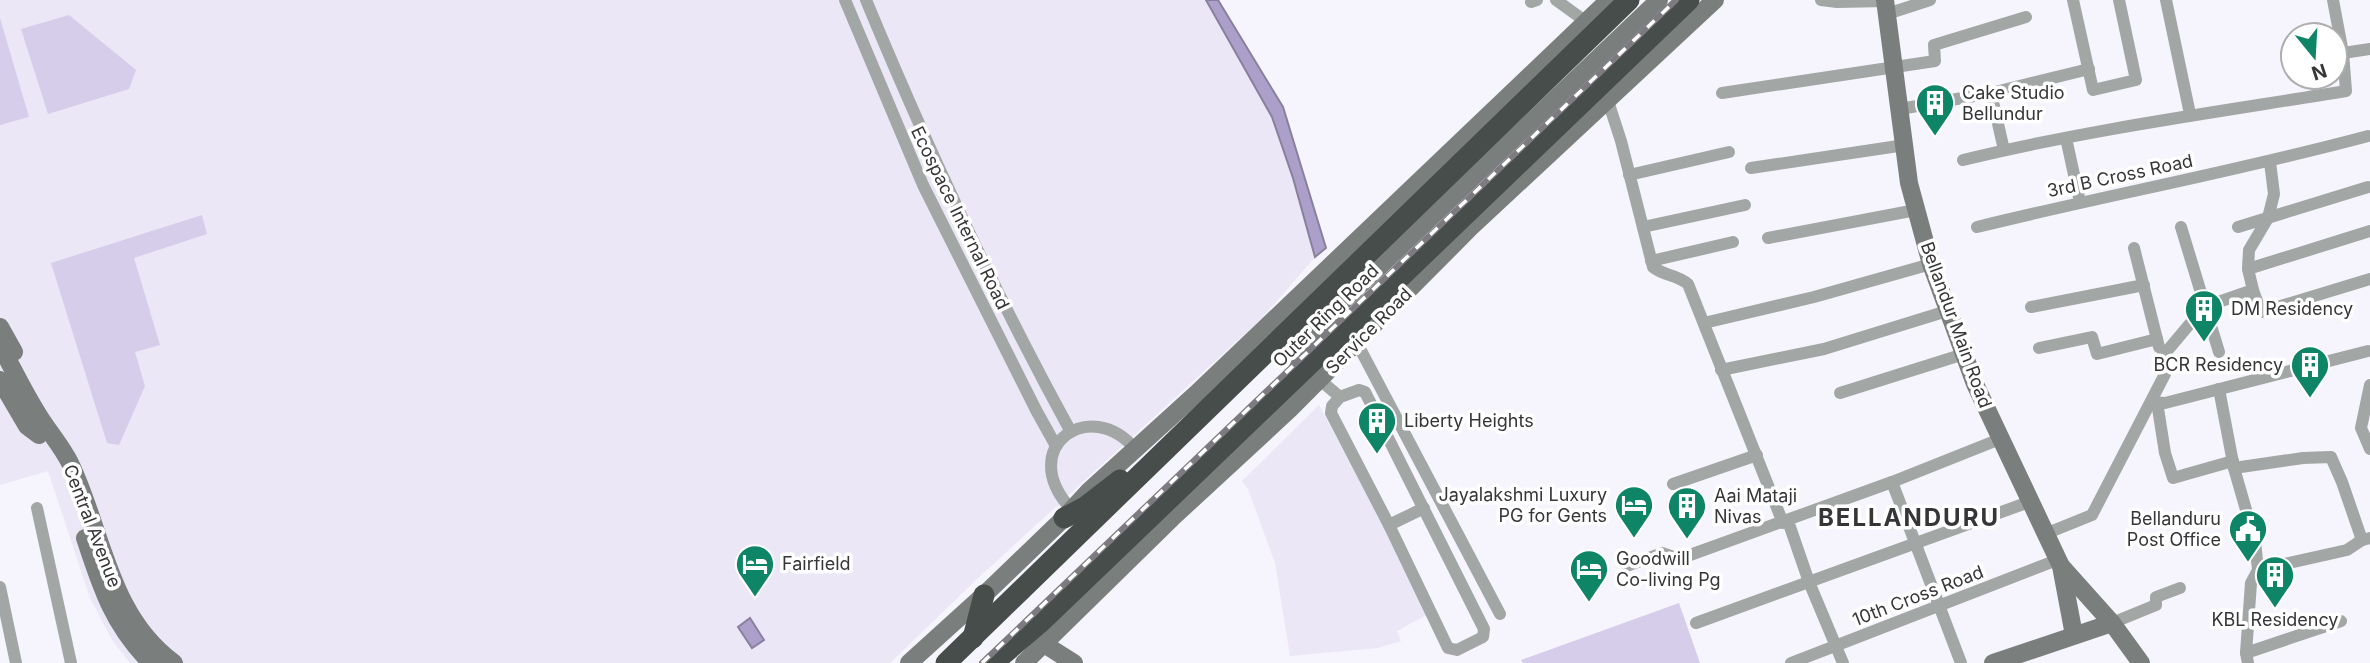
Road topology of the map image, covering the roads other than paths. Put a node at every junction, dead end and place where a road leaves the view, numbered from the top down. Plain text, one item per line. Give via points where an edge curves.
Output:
1 (845, 0) edge
2 (866, 0) edge
3 (1556, 0) edge
4 (1609, 0) edge
5 (1629, 0) edge
6 (1659, 0) edge
7 (1689, 0) edge
8 (1715, 0) edge
9 (1821, 0) edge
10 (1930, 0) edge
11 (2073, 0) edge
12 (2119, 0) edge
13 (2166, 0) edge
14 (2333, 0) edge
15 (1886, 5) edge
16 (2026, 17) dead end
17 (874, 19) junction
18 (1585, 21) junction
19 (2337, 21) edge
20 (855, 26) junction
21 (2370, 49) edge
22 (2349, 52) edge
23 (1894, 69) junction
24 (2089, 69) junction
25 (2346, 91) edge
26 (1722, 93) dead end
27 (1991, 93) junction
28 (1608, 101) junction
29 (1900, 109) junction
30 (2190, 114) junction
31 (2368, 136) dead end
32 (2066, 138) junction
33 (1905, 145) junction
34 (929, 148) junction
35 (2004, 150) junction
36 (1729, 152) dead end
37 (910, 156) junction
38 (1963, 160) dead end
39 (2270, 162) junction
40 (1751, 168) dead end
41 (1629, 175) junction
42 (2368, 187) dead end
43 (2080, 202) junction
44 (1745, 205) dead end
45 (1916, 210) junction
46 (2268, 218) junction
47 (1643, 227) junction
48 (1977, 227) dead end
49 (2180, 227) dead end
50 (2238, 227) dead end
51 (2370, 231) edge
52 (1768, 238) dead end
53 (1733, 242) dead end
54 (2134, 248) dead end
55 (1651, 261) junction
56 (1931, 264) junction
57 (2248, 270) junction
58 (2370, 279) edge
59 (2144, 285) junction
60 (2253, 290) junction
61 (2031, 307) dead end
62 (2204, 307) junction
63 (1947, 311) junction
64 (1704, 323) junction
65 (0, 327) edge
66 (2157, 339) junction
67 (1357, 343) junction
68 (0, 345) edge
69 (2039, 348) dead end
70 (2368, 351) edge
71 (2219, 352) dead end
72 (1964, 354) junction
73 (2162, 357) junction
74 (0, 361) edge
75 (1721, 370) junction
76 (1294, 378) junction
77 (0, 380) edge
78 (1320, 380) junction
79 (2370, 385) edge
80 (2218, 389) junction
81 (1840, 393) dead end
82 (1340, 397) junction
83 (1203, 401) junction
84 (2154, 402) junction
85 (1071, 432) junction
86 (46, 436) junction
87 (2000, 439) junction
88 (1130, 444) junction
89 (1056, 446) junction
90 (2370, 449) edge
91 (1757, 455) junction
92 (2233, 464) junction
93 (1150, 466) junction
94 (1892, 482) junction
95 (1673, 484) dead end
96 (2029, 502) junction
97 (37, 508) dead end
98 (1065, 508) junction
99 (1424, 508) junction
100 (1786, 522) junction
101 (1389, 525) junction
102 (2045, 534) junction
103 (2366, 539) edge
104 (1135, 543) junction
105 (1915, 545) junction
106 (2059, 563) junction
107 (1627, 566) dead end
108 (2259, 570) junction
109 (1809, 582) junction
110 (0, 587) edge
111 (2180, 588) dead end
112 (984, 595) junction
113 (1940, 607) junction
114 (1500, 614) dead end
115 (2341, 621) dead end
116 (1696, 623) dead end
117 (2112, 623) junction
118 (2074, 635) junction
119 (973, 638) junction
120 (1836, 646) junction
121 (1034, 653) edge
122 (2247, 658) edge
123 (16, 663) edge
124 (71, 663) edge
125 (151, 663) edge
126 (174, 663) edge
127 (909, 663) edge
128 (946, 663) edge
129 (993, 663) edge
130 (1053, 663) edge
131 (1074, 663) edge
132 (1791, 663) edge
133 (1843, 663) edge
134 (1961, 663) edge
135 (1993, 663) edge
136 (2141, 663) edge

1 - 20 street, Ecospace Internal Road
2 - 17 street, Ecospace Internal Road
3 - 18 street
4 - 18 street
5 - 83 highway, Outer Ring Road
6 - 76 street via 1321,324
7 - 76 highway, Outer Ring Road
8 - 28 street, Service Road
9 - 15 street
10 - 15 street
11 - 24 street
12 - 24 street via 2136,80 2093,90
13 - 30 street
14 - 19 street
15 - 23 street, Bellandur Main Road
16 - 23 street via 1934,45 1935,61
17 - 20 street
17 - 34 street, Ecospace Internal Road
18 - 83 street
20 - 37 street, Ecospace Internal Road
21 - 22 street
23 - 26 street
23 - 29 street, Bellandur Main Road
24 - 27 street
25 - 30 street
27 - 29 street
27 - 35 street
28 - 41 street
28 - 67 street, Service Road via 1471,228
29 - 33 street, Bellandur Main Road
30 - 32 street
31 - 39 street, 3rd B Cross Road
32 - 35 street
32 - 43 street
33 - 40 street
33 - 45 street, Bellandur Main Road
34 - 37 street
34 - 85 street, Ecospace Internal Road
35 - 38 street
36 - 41 street
37 - 89 street, Ecospace Internal Road
39 - 43 street, 3rd B Cross Road
39 - 46 street via 2274,194
41 - 47 street
42 - 46 street
43 - 48 street, 3rd B Cross Road
44 - 47 street
45 - 52 street
45 - 56 street, Bellandur Main Road
46 - 50 street
46 - 57 street via 2249,250
47 - 55 street
49 - 62 street
51 - 57 street
53 - 55 street
54 - 59 street
55 - 64 street via 1658,271 1679,276 1689,284
56 - 63 street, Bellandur Main Road
56 - 64 street
57 - 60 street
58 - 60 street via 2261,312
59 - 61 street
59 - 66 street
60 - 62 street
62 - 71 street
62 - 73 street
63 - 72 street, Bellandur Main Road
63 - 75 street via 1824,349
64 - 75 street
65 - 86 street via 51,418
66 - 69 street via 2097,354 2092,337
66 - 73 street
67 - 78 street, Service Road
67 - 114 street
68 - 86 street, Central Avenue
70 - 80 street
72 - 81 street
72 - 87 street, Bellandur Main Road
73 - 84 street via 2165,374
74 - 86 street, Central Avenue
75 - 91 street
76 - 104 highway, Outer Ring Road
77 - 86 street via 27,426
78 - 82 street
78 - 104 street, Service Road
79 - 90 street via 2361,428
80 - 84 street
80 - 92 street
82 - 99 street via 1365,392
82 - 101 street via 1331,412
83 - 88 street
83 - 93 highway, Outer Ring Road
84 - 92 street via 2174,478
84 - 102 street via 2092,514
85 - 88 street via 1108,428
85 - 89 street
86 - 125 street, Central Avenue via 104,596 122,628
86 - 126 street, Central Avenue via 71,465 115,590 153,645
87 - 94 street
87 - 96 street, Bellandur Main Road
88 - 98 street
89 - 98 street via 1051,472
91 - 95 street
91 - 100 street
92 - 103 street via 2331,457
92 - 108 street via 2248,510
93 - 98 highway via 1121,478 1085,507
93 - 119 highway, Outer Ring Road
94 - 100 street
94 - 105 street
96 - 102 street, Bellandur Main Road
96 - 105 street
97 - 124 street
98 - 112 street
99 - 101 street
99 - 101 street via 1484,629 1483,637 1457,650 1448,648
100 - 107 street via 1679,559 1662,553
100 - 109 street
102 - 106 street, Bellandur Main Road
103 - 108 street via 2347,551
104 - 121 street, Service Road
104 - 129 highway, Outer Ring Road
105 - 109 street
105 - 113 street
106 - 113 street, 10th Cross Road
106 - 117 street
106 - 118 street, Bellandur Main Road
108 - 122 street via 2251,583
109 - 116 street
109 - 120 street
110 - 123 street
111 - 117 street via 2156,597 2156,605
112 - 119 highway
112 - 127 street
113 - 120 street, 10th Cross Road
113 - 134 street
115 - 122 street
117 - 118 street
117 - 136 street
118 - 135 street
119 - 128 highway, Outer Ring Road
120 - 132 street, 10th Cross Road
120 - 133 street
121 - 130 street
121 - 131 street

